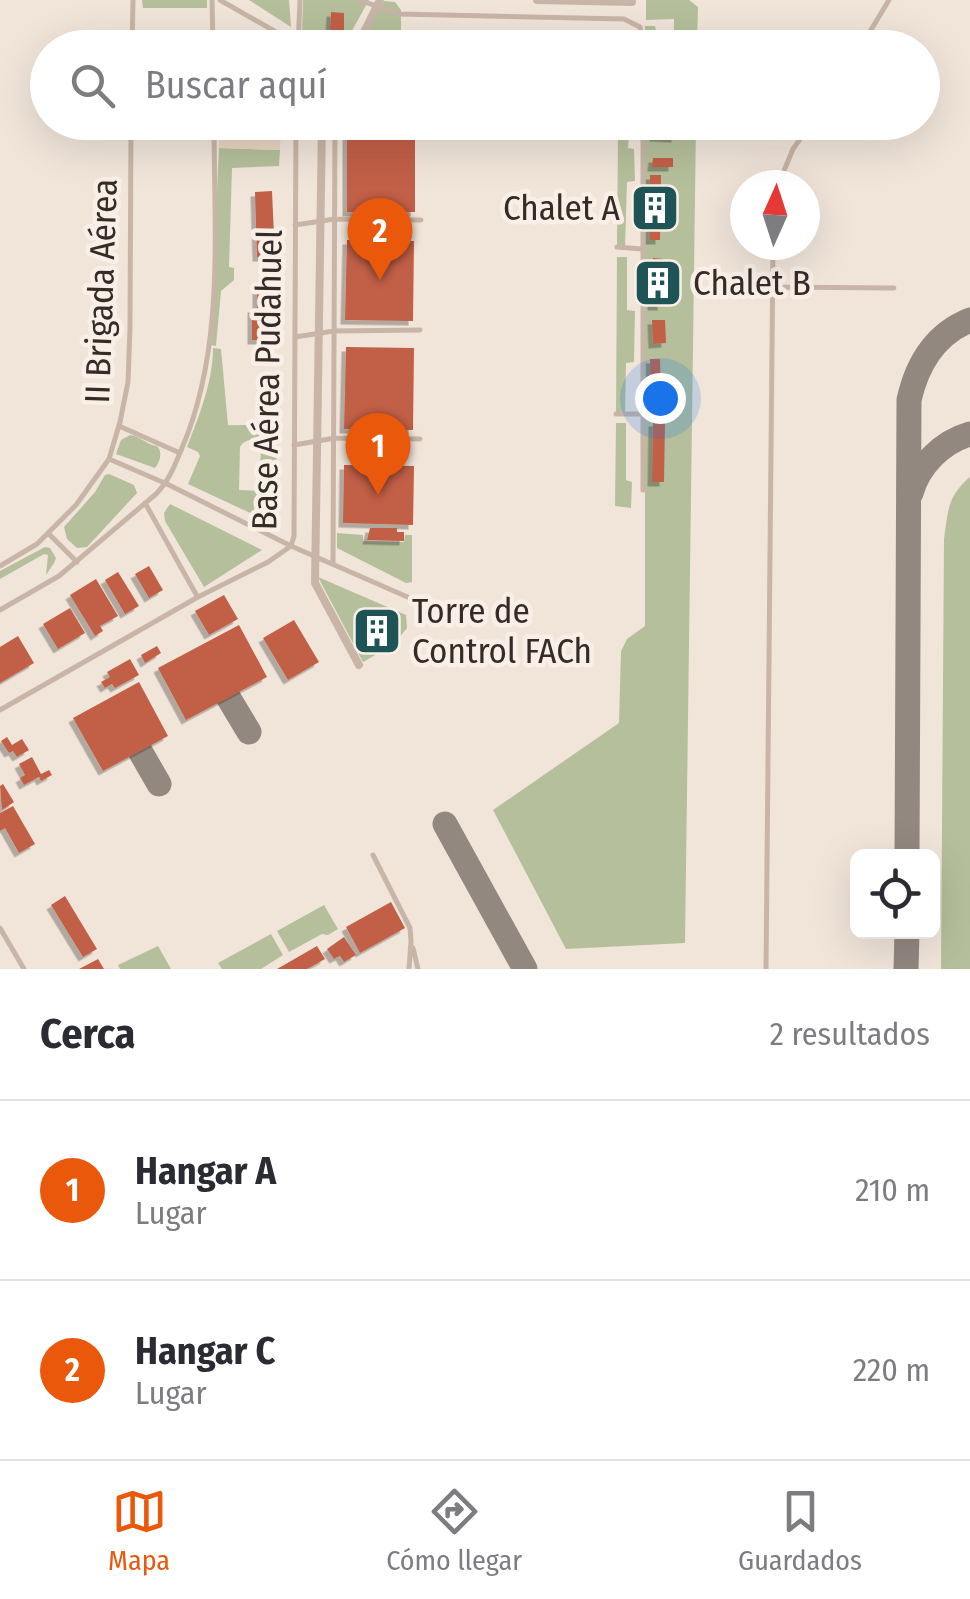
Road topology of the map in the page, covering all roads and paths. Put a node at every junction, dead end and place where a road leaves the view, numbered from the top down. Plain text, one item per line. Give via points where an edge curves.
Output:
1 (133, 0) edge
2 (212, 0) edge
3 (220, 0) edge
4 (300, 0) edge
5 (358, 0) edge
6 (536, 0) edge
7 (888, 0) edge
8 (632, 2) edge
9 (379, 3) edge
10 (132, 30) edge
11 (212, 30) edge
12 (271, 30) edge
13 (300, 30) edge
14 (365, 30) edge
15 (641, 30) edge
16 (870, 30) edge
17 (131, 140) edge
18 (214, 140) edge
19 (296, 140) edge
20 (322, 140) edge
21 (334, 140) edge
22 (643, 140) edge
23 (799, 140) edge
24 (784, 170) edge
25 (334, 219) junction
26 (421, 220) dead end
27 (321, 221) junction
28 (295, 225) junction
29 (617, 247) dead end
30 (642, 249) junction
31 (773, 260) edge
32 (773, 288) junction
33 (894, 288) dead end
34 (420, 330) dead end
35 (334, 331) junction
36 (319, 334) junction
37 (294, 337) junction
38 (616, 414) dead end
39 (642, 414) junction
40 (119, 426) junction
41 (334, 438) junction
42 (420, 439) dead end
43 (317, 441) junction
44 (294, 445) junction
45 (180, 453) junction
46 (109, 459) junction
47 (166, 484) junction
48 (643, 490) dead end
49 (145, 503) junction
50 (48, 534) junction
51 (291, 546) junction
52 (315, 556) junction
53 (76, 562) junction
54 (333, 564) junction
55 (0, 566) edge
56 (198, 597) junction
57 (419, 602) dead end
58 (0, 610) edge
59 (359, 665) dead end
60 (0, 710) edge
61 (373, 855) dead end
62 (0, 928) edge
63 (6, 939) junction
64 (411, 942) junction
65 (0, 945) edge
66 (24, 969) edge
67 (409, 969) edge
68 (418, 969) edge
69 (766, 969) edge

1 - 10 lane
2 - 11 lane
3 - 12 lane
4 - 13 lane
5 - 9 lane
6 - 8 street
7 - 16 lane
9 - 14 street
9 - 15 lane via 398,14 624,19
17 - 40 lane, II Brigada Aérea via 128,382
18 - 45 lane via 209,356
19 - 28 lane, Base Aérea Pudahuel
20 - 27 street
21 - 25 lane
22 - 30 lane
23 - 24 lane
25 - 26 lane
25 - 27 lane
25 - 35 lane
27 - 28 lane
27 - 36 street
28 - 37 lane, Base Aérea Pudahuel
29 - 30 lane
30 - 39 lane
31 - 32 lane
32 - 33 lane
32 - 69 lane
34 - 35 lane
35 - 36 lane
35 - 41 lane
36 - 37 lane
36 - 43 street
37 - 44 lane, Base Aérea Pudahuel
38 - 39 lane
39 - 48 lane
40 - 45 lane
40 - 46 lane, II Brigada Aérea
41 - 42 lane
41 - 43 lane
41 - 54 lane
43 - 44 lane
43 - 52 street
44 - 51 lane, Base Aérea Pudahuel
45 - 47 lane
46 - 47 lane
46 - 50 lane, II Brigada Aérea
47 - 49 lane
47 - 51 lane
49 - 53 lane
49 - 56 lane
50 - 53 lane
50 - 55 lane, II Brigada Aérea
51 - 52 lane
51 - 56 lane, Base Aérea Pudahuel
52 - 54 lane
52 - 59 street via 314,583
53 - 58 lane
54 - 57 lane
56 - 60 lane, Base Aérea Pudahuel
61 - 64 lane
62 - 63 lane
63 - 65 lane
63 - 66 lane
64 - 67 lane
64 - 68 lane

